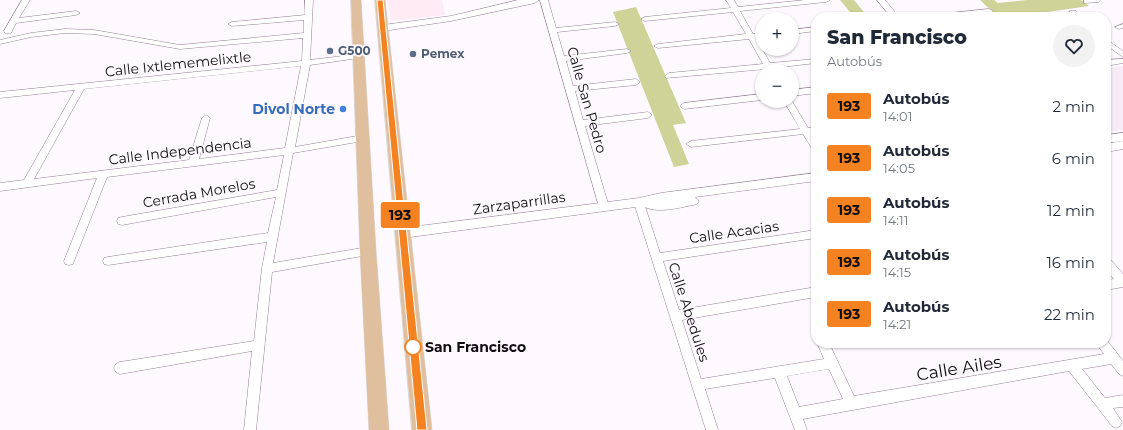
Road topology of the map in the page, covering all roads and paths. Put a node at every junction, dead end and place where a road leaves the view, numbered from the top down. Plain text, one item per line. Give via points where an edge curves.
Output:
1 (26, 0) edge
2 (309, 0) edge
3 (356, 0) edge
4 (380, 0) edge
5 (535, 0) edge
6 (544, 0) edge
7 (730, 0) edge
8 (826, 0) edge
9 (881, 0) edge
10 (1096, 0) edge
11 (1087, 1) dead end
12 (735, 10) junction
13 (989, 11) dead end
14 (891, 12) edge
15 (979, 12) edge
16 (76, 13) dead end
17 (308, 17) junction
18 (645, 19) dead end
19 (14, 20) junction
20 (232, 24) dead end
21 (616, 24) dead end
22 (383, 28) junction
23 (554, 30) junction
24 (811, 30) edge
25 (8, 31) dead end
26 (799, 31) edge
27 (308, 35) junction
28 (751, 36) junction
29 (755, 36) edge
30 (0, 42) edge
31 (1111, 45) edge
32 (658, 46) dead end
33 (627, 51) dead end
34 (1123, 55) edge
35 (358, 56) junction
36 (562, 59) junction
37 (1123, 61) edge
38 (811, 62) edge
39 (1111, 62) edge
40 (306, 63) junction
41 (768, 64) edge
42 (796, 64) edge
43 (755, 69) edge
44 (669, 76) dead end
45 (636, 82) dead end
46 (81, 87) junction
47 (570, 89) junction
48 (811, 91) edge
49 (799, 92) edge
50 (0, 95) edge
51 (755, 97) edge
52 (684, 106) dead end
53 (792, 108) edge
54 (648, 115) dead end
55 (206, 118) dead end
56 (581, 123) junction
57 (811, 130) edge
58 (806, 131) junction
59 (1123, 137) edge
60 (363, 138) junction
61 (1111, 138) edge
62 (811, 140) edge
63 (691, 144) dead end
64 (1123, 145) edge
65 (1111, 147) edge
66 (288, 152) junction
67 (193, 163) junction
68 (103, 174) junction
69 (811, 177) edge
70 (27, 184) junction
71 (811, 185) edge
72 (0, 187) edge
73 (280, 193) junction
74 (638, 203) junction
75 (604, 207) junction
76 (122, 220) dead end
77 (403, 234) junction
78 (811, 235) edge
79 (272, 237) junction
80 (368, 251) junction
81 (656, 258) junction
82 (69, 261) dead end
83 (108, 261) dead end
84 (267, 268) junction
85 (1111, 268) edge
86 (1123, 282) edge
87 (1111, 284) edge
88 (811, 293) edge
89 (675, 316) junction
90 (259, 345) junction
91 (825, 348) edge
92 (1106, 348) edge
93 (1113, 358) junction
94 (832, 364) junction
95 (1072, 365) junction
96 (120, 368) dead end
97 (1123, 370) edge
98 (779, 372) junction
99 (697, 385) junction
100 (1123, 401) edge
101 (851, 403) junction
102 (1102, 404) junction
103 (794, 414) junction
104 (1116, 422) dead end
105 (250, 430) edge
106 (379, 430) edge
107 (422, 430) edge
108 (712, 430) edge
109 (801, 430) edge

1 - 19 street
2 - 17 street
3 - 35 main road
4 - 22 main road
5 - 22 street via 515,2 474,14
6 - 23 street, Calle San Pedro
7 - 12 street
8 - 12 street
9 - 14 street
10 - 11 street
12 - 18 street
12 - 28 street
13 - 15 street
16 - 19 street
17 - 20 street
17 - 27 street
19 - 25 street
21 - 23 street
22 - 77 main road
23 - 36 street, Calle San Pedro
24 - 26 street
27 - 30 street via 180,47 94,32 65,31
27 - 40 street
28 - 29 street
28 - 32 street
28 - 41 street
31 - 34 street
33 - 36 street
35 - 40 street, Calle Ixtlememelixtle
35 - 60 main road
36 - 47 street, Calle San Pedro
37 - 39 street
38 - 42 street
40 - 46 street, Calle Ixtlememelixtle
40 - 66 street
43 - 44 street
45 - 47 street
46 - 50 street, Calle Ixtlememelixtle
46 - 70 street
47 - 56 street, Calle San Pedro
48 - 49 street
51 - 52 street
53 - 58 street
54 - 56 street
55 - 67 street
56 - 75 street, Calle San Pedro
57 - 58 street
58 - 62 street
58 - 63 street
59 - 61 street
60 - 66 street, Calle Independencia
60 - 80 main road
64 - 65 street
66 - 67 street, Calle Independencia
66 - 73 street
67 - 68 street, Calle Independencia
68 - 70 street, Calle Independencia
68 - 82 street
69 - 74 street, Zarzaparrillas via 661,197
70 - 72 street, Calle Independencia
71 - 74 street, Zarzaparrillas via 664,205
73 - 76 street, Cerrada Morelos
73 - 79 street
74 - 75 street, Zarzaparrillas
74 - 81 street, Calle Abedules
75 - 77 street, Zarzaparrillas
77 - 107 main road
78 - 81 street, Calle Acacias
79 - 83 street
79 - 84 street
80 - 84 street
80 - 106 main road
81 - 89 street, Calle Abedules
84 - 90 street
85 - 86 street
86 - 87 street
88 - 89 street
89 - 99 street, Calle Abedules
90 - 96 street
90 - 105 street
91 - 94 street
92 - 93 street
93 - 95 street, Calle Ailes
93 - 97 street
94 - 98 street
94 - 101 street
95 - 101 street, Calle Ailes
95 - 102 street
98 - 99 street
98 - 103 street
99 - 108 street, Calle Abedules
100 - 102 street
101 - 103 street, Calle Ailes
102 - 104 street
103 - 109 street

